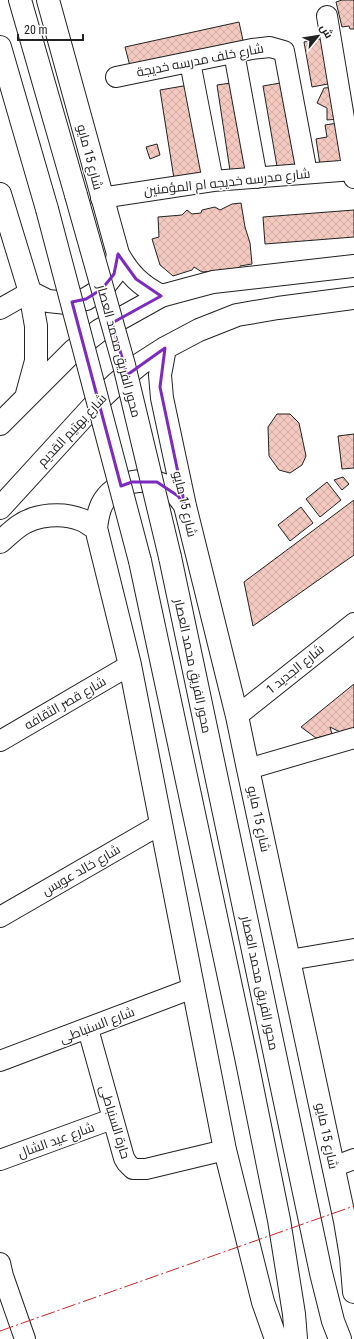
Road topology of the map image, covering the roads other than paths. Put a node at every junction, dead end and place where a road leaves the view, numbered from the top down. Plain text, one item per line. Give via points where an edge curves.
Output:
1 (20, 0) edge
2 (48, 0) edge
3 (327, 16) dead end
4 (0, 47) edge
5 (234, 53) junction
6 (190, 62) junction
7 (116, 77) dead end
8 (346, 79) edge
9 (349, 117) edge
10 (354, 170) edge
11 (307, 173) junction
12 (257, 178) junction
13 (354, 178) edge
14 (213, 182) junction
15 (0, 194) edge
16 (102, 198) junction
17 (5, 232) edge
18 (118, 254) junction
19 (354, 266) edge
20 (30, 292) junction
21 (161, 296) junction
22 (354, 298) edge
23 (0, 309) edge
24 (165, 348) junction
25 (26, 397) junction
26 (0, 424) edge
27 (186, 506) junction
28 (0, 508) edge
29 (96, 528) junction
30 (0, 542) edge
31 (354, 622) edge
32 (130, 665) junction
33 (237, 716) junction
34 (354, 738) edge
35 (0, 741) edge
36 (248, 769) junction
37 (161, 824) junction
38 (0, 917) edge
39 (354, 949) edge
40 (289, 960) junction
41 (193, 988) junction
42 (88, 1029) junction
43 (0, 1061) edge
44 (112, 1119) junction
45 (225, 1150) junction
46 (354, 1159) edge
47 (0, 1160) edge
48 (333, 1167) junction
49 (1, 1272) edge
50 (354, 1292) edge
51 (25, 1339) edge
52 (276, 1339) edge
53 (296, 1339) edge
54 (340, 1339) edge

1 - 54 main road, محور الفريق محمد العصار, bridge via 124,365 166,541 321,1273
2 - 16 main road, شارع 15 مايو
3 - 8 street
4 - 53 main road, bridge via 47,209 140,560 253,1088 279,1220
5 - 6 street, شارع خلف مدرسه خديجة
5 - 11 street, شارع خلف مدرسه خديجة via 270,47 284,50
5 - 12 street
6 - 7 street, شارع خلف مدرسه خديجة
6 - 14 street
8 - 9 street
9 - 10 street
10 - 11 street, شارع مدرسه خديجه ام المؤمنين
10 - 13 street
11 - 12 street, شارع مدرسه خديجه ام المؤمنين
12 - 14 street, شارع مدرسه خديجه ام المؤمنين
14 - 16 street, شارع مدرسه خديجه ام المؤمنين
15 - 17 main road
16 - 18 main road, شارع 15 مايو
17 - 20 main road
18 - 20 main road via 114,274 102,289 86,299 67,303 48,301
18 - 21 main road, شارع 15 مايو via 136,279
19 - 21 main road via 213,282
20 - 23 street
20 - 25 main road via 37,342 36,361
21 - 25 main road via 100,330 73,351
22 - 24 main road, شارع بهتيم القديم via 237,315 199,330
24 - 27 main road, شارع 15 مايو via 161,362 160,386
24 - 28 main road, شارع بهتيم القديم via 140,364 107,393
25 - 26 main road
27 - 29 main road via 178,496 157,482 132,482 120,486 102,504
27 - 33 main road, شارع 15 مايو
29 - 30 main road via 82,520 50,516 20,525
29 - 32 main road
31 - 33 street, شارع الجديد 1
32 - 35 street, شارع قصر الثقافه
32 - 37 main road
33 - 36 main road, شارع 15 مايو
34 - 36 street
36 - 40 main road, شارع 15 مايو
37 - 38 street, شارع خالد عويس
37 - 41 main road
39 - 40 street
40 - 48 main road, شارع 15 مايو
41 - 42 street, شارع السنباطى
41 - 45 main road
42 - 43 street, شارع السنباطى
42 - 44 street, حارة السنباطى
44 - 45 street, حارة السنباطى via 124,1158 133,1169 146,1169
44 - 47 street, شارع عيد الشال
45 - 52 main road via 263,1302
46 - 48 street
48 - 50 main road, شارع 15 مايو via 345,1221
49 - 51 street

